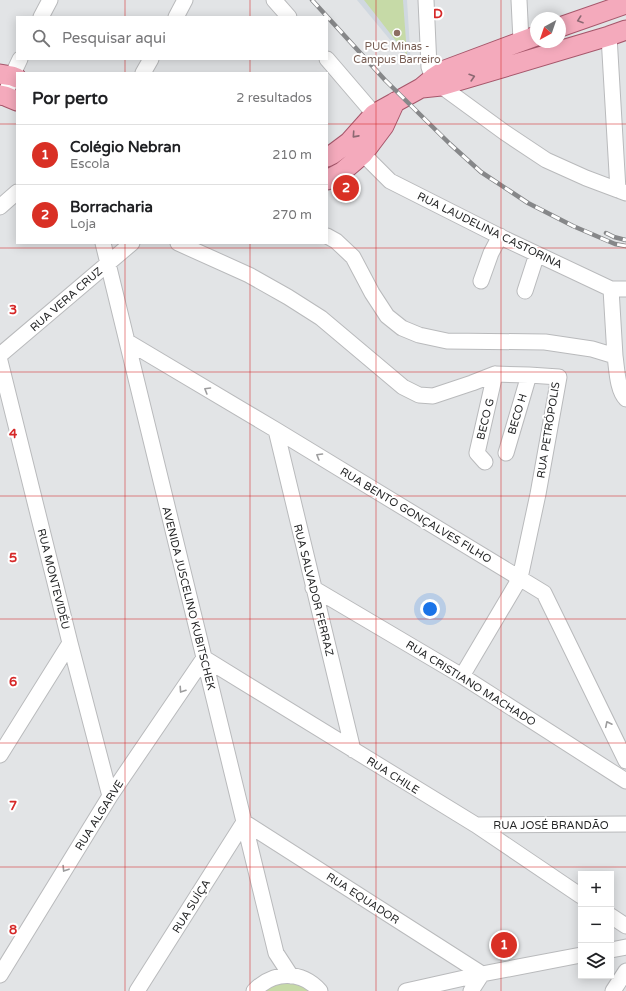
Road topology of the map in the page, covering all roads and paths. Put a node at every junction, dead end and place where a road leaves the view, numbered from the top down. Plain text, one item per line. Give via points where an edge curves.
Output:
1 (50, 0) edge
2 (185, 0) edge
3 (274, 0) edge
4 (426, 0) edge
5 (519, 0) edge
6 (614, 5) edge
7 (42, 16) edge
8 (177, 16) edge
9 (289, 16) edge
10 (566, 25) edge
11 (618, 33) edge
12 (528, 38) edge
13 (19, 60) edge
14 (150, 60) edge
15 (326, 65) edge
16 (144, 72) edge
17 (10, 76) edge
18 (432, 84) junction
19 (7, 97) edge
20 (379, 120) junction
21 (363, 154) junction
22 (328, 156) edge
23 (328, 179) edge
24 (622, 191) edge
25 (16, 193) edge
26 (0, 207) edge
27 (500, 236) junction
28 (328, 237) edge
29 (103, 244) edge
30 (131, 244) edge
31 (180, 244) edge
32 (537, 254) junction
33 (108, 263) junction
34 (481, 280) dead end
35 (619, 289) edge
36 (525, 291) dead end
37 (128, 342) junction
38 (0, 355) edge
39 (615, 356) junction
40 (0, 360) edge
41 (495, 374) junction
42 (529, 375) junction
43 (626, 400) edge
44 (276, 430) junction
45 (506, 453) dead end
46 (484, 462) dead end
47 (520, 578) junction
48 (313, 588) junction
49 (70, 644) junction
50 (204, 658) junction
51 (462, 676) junction
52 (353, 750) junction
53 (0, 755) edge
54 (626, 759) edge
55 (626, 781) edge
56 (110, 796) junction
57 (244, 822) junction
58 (626, 824) edge
59 (476, 825) junction
60 (578, 894) edge
61 (614, 918) edge
62 (626, 926) edge
63 (626, 947) edge
64 (614, 949) edge
65 (276, 953) junction
66 (578, 956) edge
67 (6, 957) edge
68 (626, 971) edge
69 (482, 974) junction
70 (0, 975) edge
71 (291, 976) junction
72 (269, 979) junction
73 (137, 991) edge
74 (254, 991) edge
75 (320, 991) edge
76 (406, 991) edge
77 (471, 991) edge
78 (613, 991) edge

1 - 7 street
2 - 8 street
3 - 9 street
4 - 18 street
5 - 12 street
6 -> 10 main road
18 -> 11 main road
11 - 24 street
12 - 18 main road via 445,70
13 - 17 street
14 - 16 street
15 - 20 street
17 - 19 street
18 - 20 main road via 395,102
18 - 24 street via 546,160
20 - 21 main road
20 -> 22 main road
21 - 23 main road via 342,172
21 - 27 street, RUA LAUDELINA CASTORINA via 390,181
25 - 26 street
27 - 32 street, RUA LAUDELINA CASTORINA
27 - 34 street
28 - 39 street via 353,257 372,293 388,316 402,328 419,335 447,341 545,342 592,349
29 - 33 street, AVENIDA JUSCELINO KUBITSCHEK
30 - 33 street, RUA VERA CRUZ
31 - 41 street, RUA PETRÓPOLIS via 249,275 288,297 321,318 403,387 419,395 433,396
32 - 35 street, RUA LAUDELINA CASTORINA
32 - 36 street
33 - 37 street, AVENIDA JUSCELINO KUBITSCHEK
33 - 38 street, RUA VERA CRUZ
35 - 39 street
44 -> 37 street, RUA BENTO GONÇALVES FILHO
37 - 50 street, AVENIDA JUSCELINO KUBITSCHEK
39 - 43 street via 620,388
40 - 49 street, RUA MONTEVIDÉU
41 - 42 street, RUA PETRÓPOLIS
41 - 46 street, BECO G via 477,453
42 - 45 street, BECO H
42 - 47 street, RUA PETRÓPOLIS via 559,377
47 -> 44 street, RUA BENTO GONÇALVES FILHO
44 - 48 street, RUA SALVADOR FERRAZ
47 - 51 street, RUA PETRÓPOLIS
54 -> 47 street, RUA BENTO GONÇALVES FILHO via 544,593
48 - 51 street, RUA CRISTIANO MACHADO
48 - 52 street, RUA SALVADOR FERRAZ
49 - 53 street
49 - 56 street, RUA MONTEVIDÉU
50 - 52 street, RUA CHILE
50 -> 56 street, RUA ALGARVE
50 - 57 street, AVENIDA JUSCELINO KUBITSCHEK
51 - 55 street, RUA CRISTIANO MACHADO
52 - 59 street, RUA CHILE
56 -> 67 street, RUA ALGARVE
57 - 65 street, AVENIDA JUSCELINO KUBITSCHEK
57 - 69 street, RUA EQUADOR
57 - 73 street, RUA SUÍÇA
58 - 59 street, RUA JOSÉ BRANDÃO
59 - 60 street, RUA CHILE
61 - 62 street
63 - 64 street
65 - 71 street, AVENIDA JUSCELINO KUBITSCHEK
65 - 72 street, AVENIDA JUSCELINO KUBITSCHEK
66 - 69 street
67 - 70 street, RUA ALGARVE
68 - 78 street
69 - 76 street
69 - 77 street
71 - 72 street
71 - 75 street via 304,979
72 - 74 street

